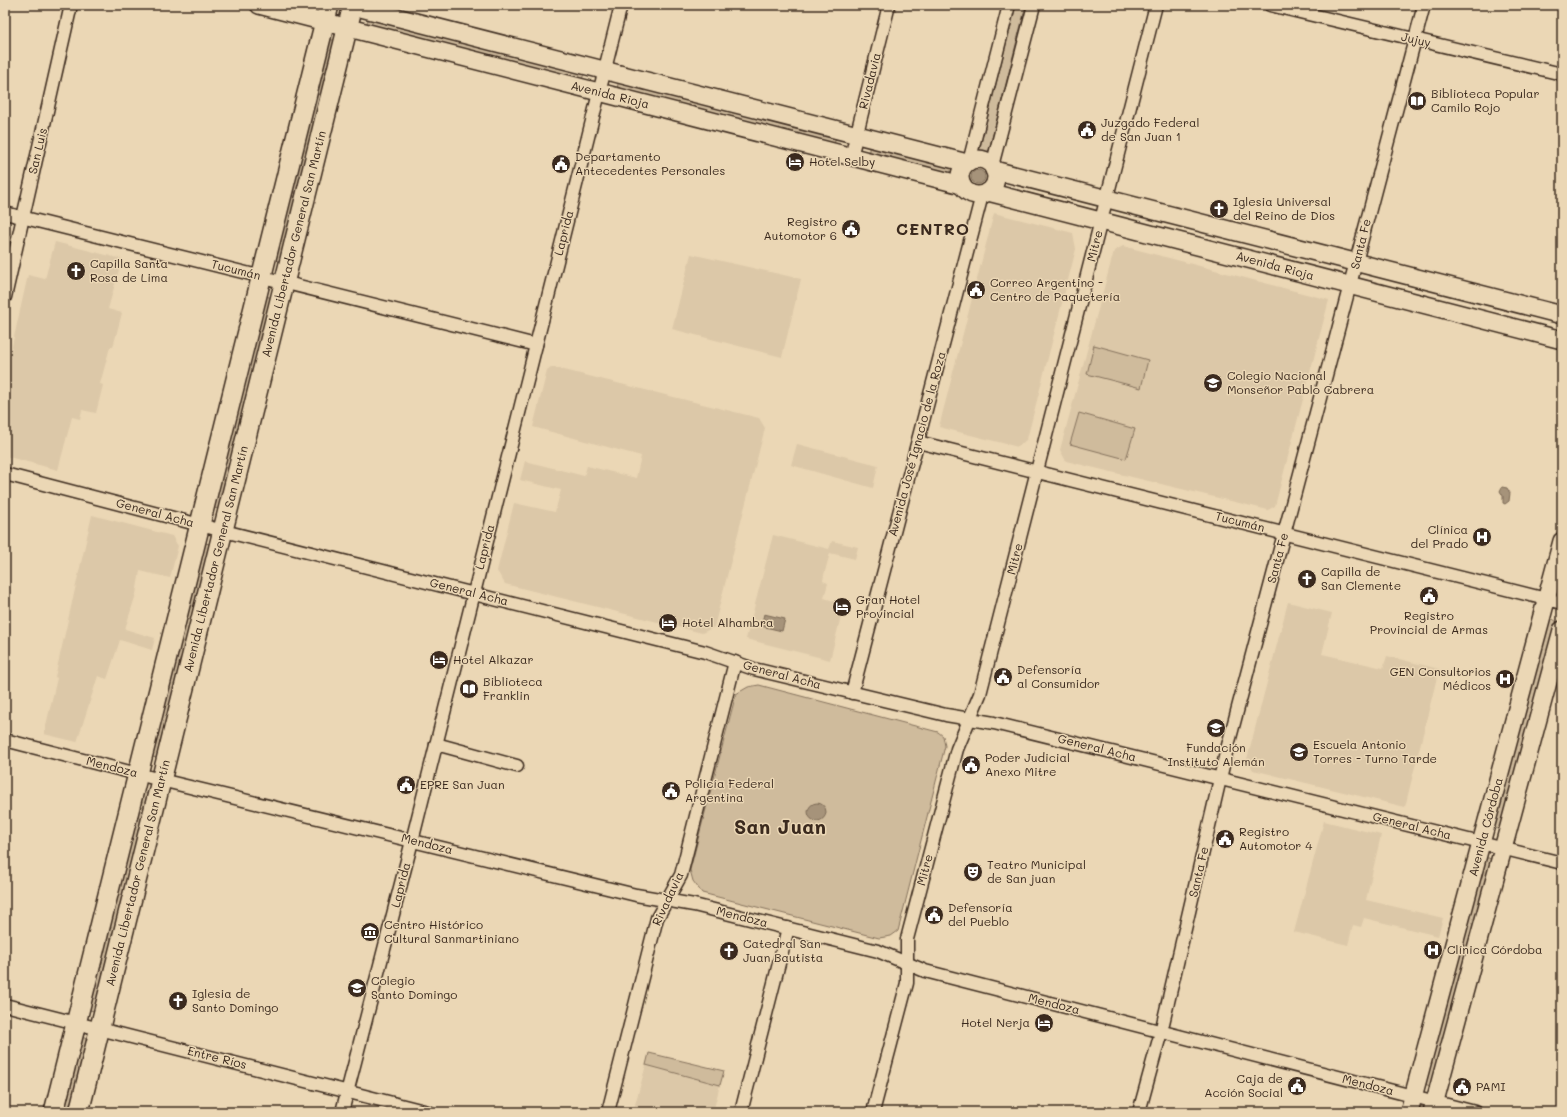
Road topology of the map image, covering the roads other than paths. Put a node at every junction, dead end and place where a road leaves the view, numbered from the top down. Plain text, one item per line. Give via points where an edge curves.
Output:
1 (71, 5) edge
2 (259, 5) edge
3 (352, 5) edge
4 (621, 5) edge
5 (889, 5) edge
6 (1009, 5) edge
7 (1034, 5) edge
8 (1156, 5) edge
9 (1270, 5) edge
10 (1424, 5) edge
11 (327, 14) edge
12 (348, 28) junction
13 (1415, 40) junction
14 (604, 70) junction
15 (1562, 74) edge
16 (599, 92) junction
17 (856, 134) junction
18 (851, 157) junction
19 (968, 162) junction
20 (993, 168) junction
21 (962, 185) junction
22 (985, 193) junction
23 (1107, 198) junction
24 (5, 213) edge
25 (23, 218) junction
26 (1101, 221) junction
27 (1356, 262) junction
28 (262, 276) junction
29 (285, 282) junction
30 (1350, 286) junction
31 (5, 297) edge
32 (1562, 315) edge
33 (1562, 340) edge
34 (536, 345) junction
35 (918, 442) junction
36 (1037, 472) junction
37 (5, 474) edge
38 (200, 525) junction
39 (223, 530) junction
40 (1285, 534) junction
41 (1562, 541) edge
42 (474, 593) junction
43 (1554, 601) edge
44 (1562, 630) edge
45 (735, 662) junction
46 (852, 693) junction
47 (970, 719) junction
48 (5, 740) edge
49 (436, 744) junction
50 (518, 766) dead end
51 (138, 774) junction
52 (1220, 779) junction
53 (161, 780) junction
54 (412, 841) junction
55 (1481, 843) junction
56 (1503, 848) junction
57 (1562, 863) edge
58 (667, 900) junction
59 (788, 928) junction
60 (907, 963) junction
61 (5, 1006) edge
62 (76, 1023) junction
63 (99, 1028) junction
64 (1161, 1032) junction
65 (348, 1092) junction
66 (1411, 1104) edge
67 (1433, 1107) edge
68 (54, 1112) edge
69 (79, 1112) edge
70 (342, 1112) edge
71 (428, 1112) edge
72 (608, 1112) edge
73 (741, 1112) edge
74 (873, 1112) edge
75 (1140, 1112) edge
76 (1475, 1112) edge

1 - 25 street, San Luis
2 - 11 main road, Avenida Rioja
3 - 12 main road, Avenida Libertador General San Martín
3 - 14 main road, Avenida Rioja
4 - 14 street, Laprida
5 - 17 street, Rivadavia
6 - 19 street
7 - 20 street
8 - 23 street, Mitre
9 - 13 street, Jujuy
10 - 13 street, Santa Fe
11 - 12 main road, Avenida Rioja
11 - 28 main road, Avenida Libertador General San Martín
12 - 16 main road, Avenida Rioja
12 - 29 main road, Avenida Libertador General San Martín
13 - 15 street, Jujuy
13 - 27 street, Santa Fe
14 - 16 street, Laprida
14 - 17 main road, Avenida Rioja
16 - 18 main road, Avenida Rioja
16 - 34 street, Laprida
17 - 18 street, Rivadavia
17 - 19 main road, Avenida Rioja
18 - 21 main road, Avenida Rioja
19 - 20 main road via 983,160
19 - 21 main road via 960,174
20 - 22 main road via 994,185
20 - 23 main road, Avenida Rioja
21 - 22 main road via 972,194
22 - 26 main road, Avenida Rioja
22 - 35 street, Avenida José Ignacio de la Roza
23 - 26 street, Mitre
23 - 27 main road, Avenida Rioja
24 - 25 street, Tucumán
25 - 28 street, Tucumán
25 - 31 street, San Luis
26 - 30 main road, Avenida Rioja
26 - 36 street, Mitre
27 - 30 street, Santa Fe
27 - 32 main road, Avenida Rioja
28 - 29 street, Tucumán
28 - 38 main road, Avenida Libertador General San Martín
29 - 34 street, Tucumán
29 - 39 main road, Avenida Libertador General San Martín
30 - 33 main road, Avenida Rioja
30 - 40 street, Santa Fe
34 - 42 street, Laprida
35 - 36 street, Tucumán
35 - 46 street, Avenida José Ignacio de la Roza
36 - 40 street, Tucumán
36 - 47 street, Mitre via 980,694
37 - 38 street, General Acha
38 - 39 street, General Acha
38 - 51 main road, Avenida Libertador General San Martín
39 - 42 street, General Acha
39 - 53 main road, Avenida Libertador General San Martín
40 - 43 street, Tucumán
40 - 52 street, Santa Fe
41 - 43 main road, Avenida Córdoba
42 - 45 street, General Acha via 705,652
42 - 49 street, Laprida
43 - 55 main road, Avenida Córdoba
44 - 56 main road, Avenida Córdoba
45 - 46 street, General Acha
45 - 58 street, Rivadavia via 681,875
46 - 47 street, General Acha
47 - 52 street, General Acha
47 - 60 street, Mitre via 957,749 907,940
48 - 51 street, Mendoza
49 - 50 street
49 - 54 street, Laprida
51 - 53 street, Mendoza
51 - 62 main road, Avenida Libertador General San Martín
52 - 55 street, General Acha
52 - 64 street, Santa Fe
53 - 54 street, Mendoza
53 - 63 main road, Avenida Libertador General San Martín
54 - 58 street, Mendoza via 636,895
54 - 65 street, Laprida
55 - 56 street, General Acha
55 - 66 main road, Avenida Córdoba
56 - 57 street, General Acha
56 - 67 main road, Avenida Córdoba
58 - 59 street, Mendoza
58 - 72 street, Rivadavia via 657,918
59 - 60 street, Mendoza via 878,951
59 - 73 street
60 - 64 street, Mendoza via 925,971
60 - 74 street, Mitre via 906,983
61 - 62 street, Entre Ríos
62 - 63 street, Entre Ríos
62 - 68 main road, Avenida Libertador General San Martín
63 - 65 street, Entre Ríos
63 - 69 main road, Avenida Libertador General San Martín
64 - 66 street, Mendoza
64 - 75 street, Santa Fe
65 - 70 street, Laprida
65 - 71 street, Entre Ríos
66 - 67 street, Mendoza
67 - 76 street, Mendoza

